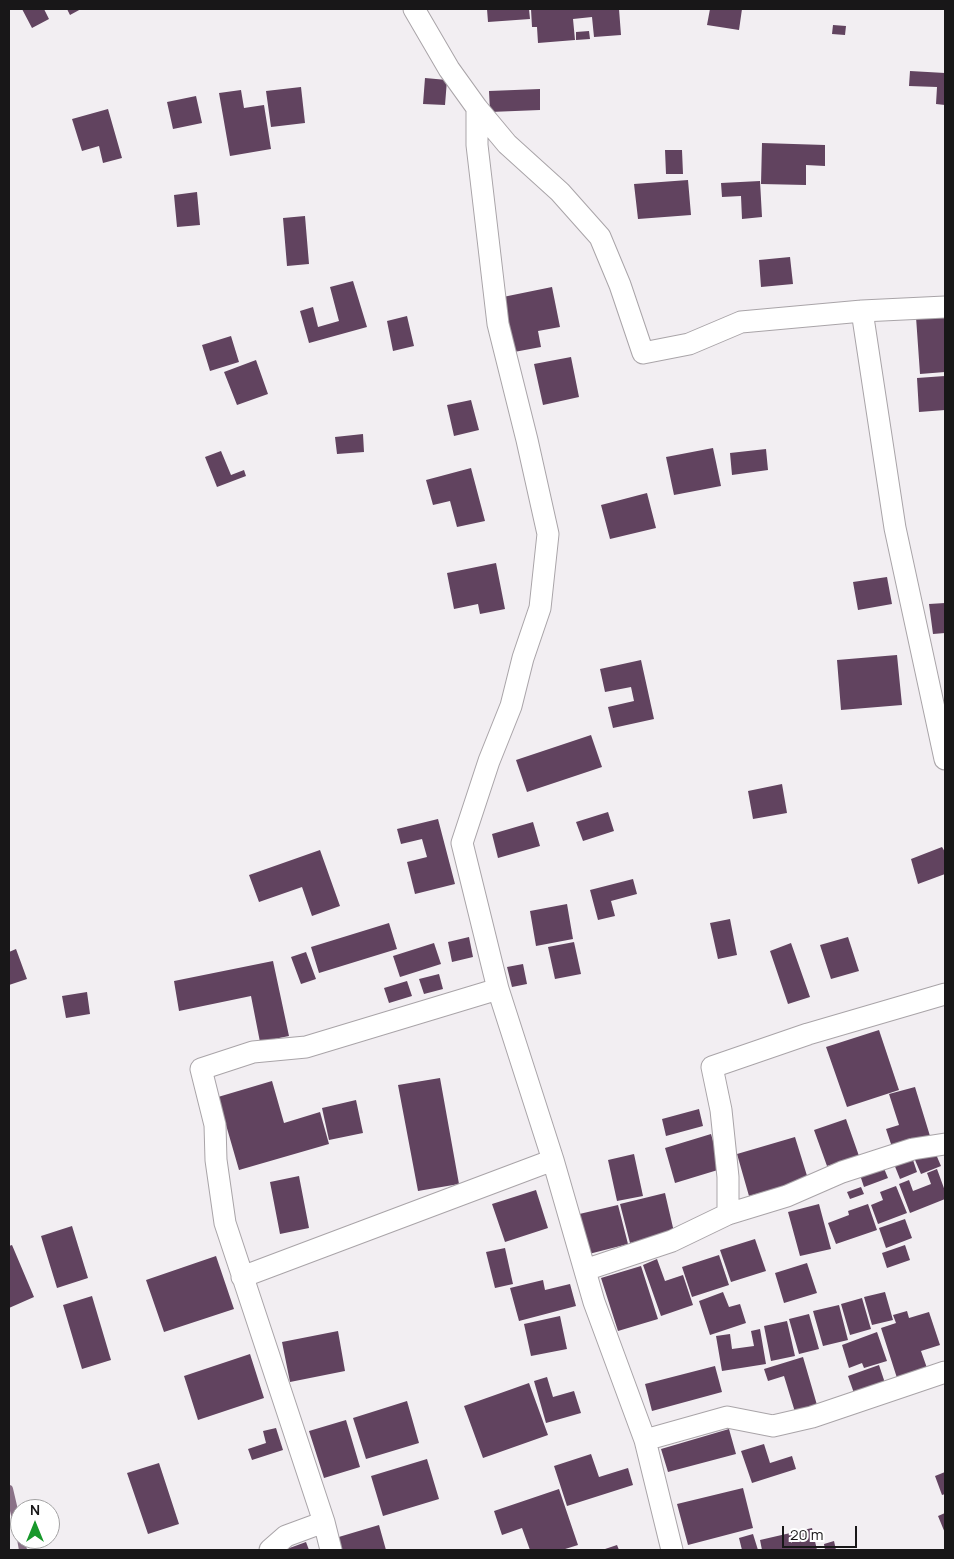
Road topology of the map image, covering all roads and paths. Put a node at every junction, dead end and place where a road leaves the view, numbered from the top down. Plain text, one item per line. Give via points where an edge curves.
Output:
1 (414, 9) edge
2 (477, 108) junction
3 (945, 307) edge
4 (862, 311) junction
5 (945, 759) edge
6 (498, 989) junction
7 (945, 994) edge
8 (945, 1144) edge
9 (553, 1160) junction
10 (728, 1214) junction
11 (585, 1270) junction
12 (242, 1277) junction
13 (945, 1372) edge
14 (645, 1440) junction
15 (324, 1522) junction
16 (270, 1550) edge
17 (331, 1550) edge
18 (672, 1550) edge

1 - 2 street via 449,69
2 - 4 street via 507,144 560,192 600,237 643,353 689,344 741,322
2 - 6 street via 477,144 498,324 548,534 540,608 511,706 462,843
3 - 4 street
4 - 5 street via 895,528
6 - 9 street
6 - 12 street via 306,1046 253,1052 201,1069 215,1125 216,1160 225,1223
7 - 10 street via 712,1066 721,1110
8 - 10 street via 896,1154 842,1172 787,1196
9 - 11 street
9 - 12 street
10 - 11 street via 672,1241
11 - 14 street
12 - 15 street
13 - 14 street via 812,1417 773,1426 727,1417
14 - 18 street
15 - 16 street via 286,1536
15 - 17 street

